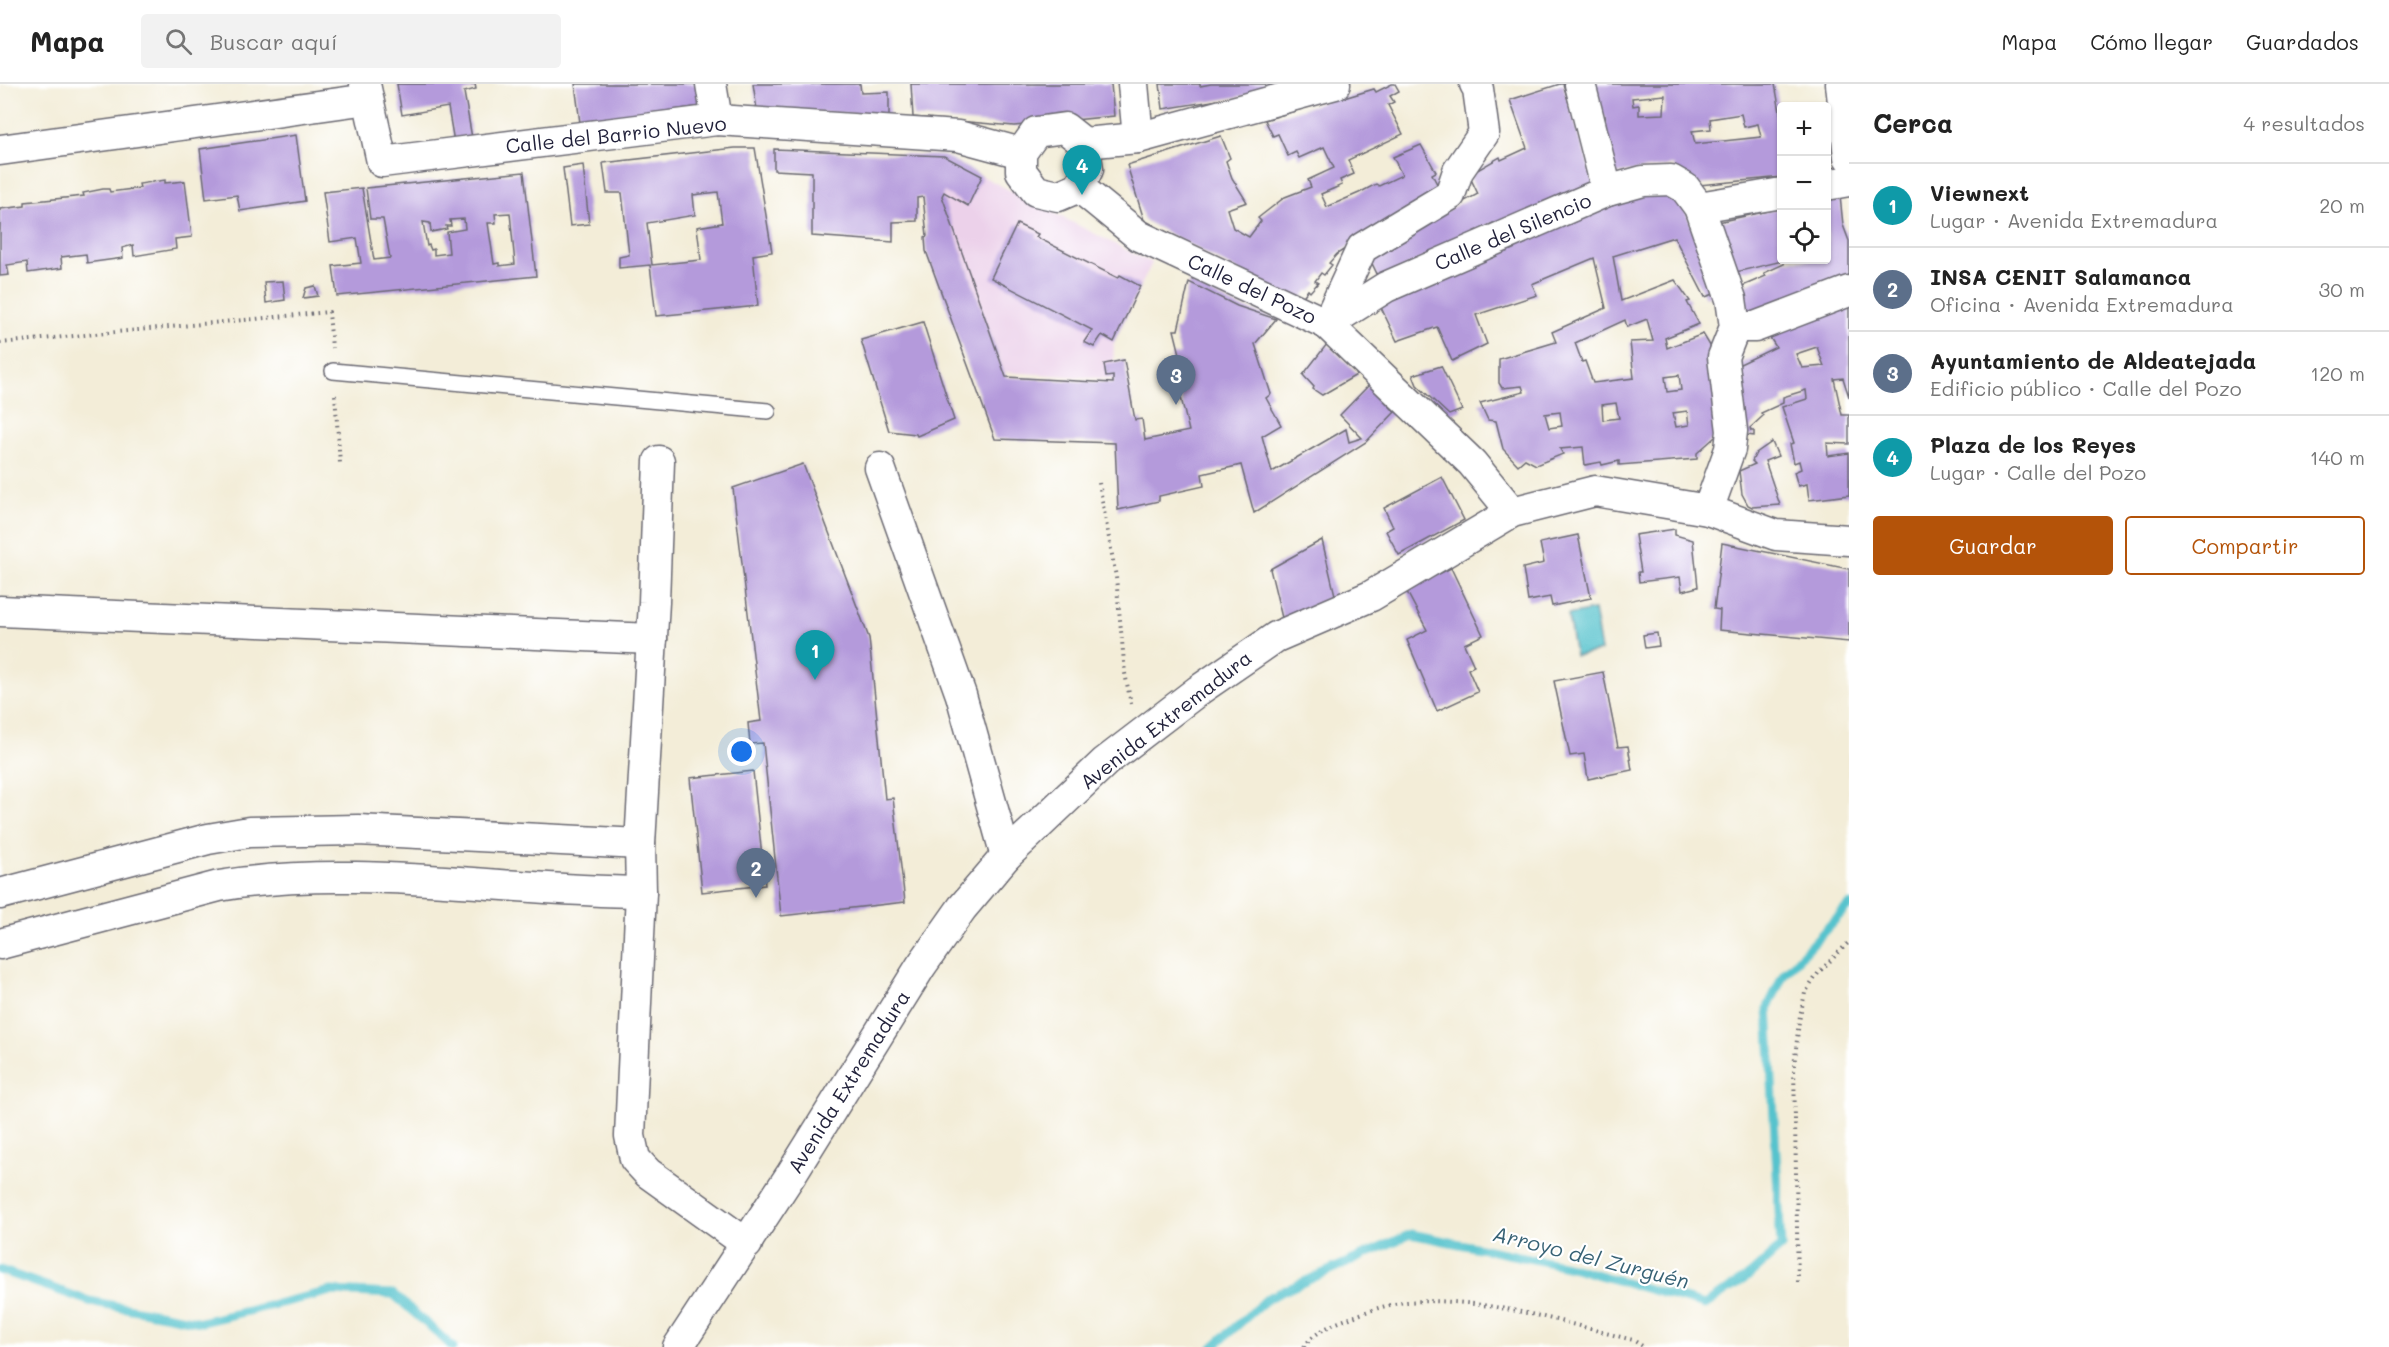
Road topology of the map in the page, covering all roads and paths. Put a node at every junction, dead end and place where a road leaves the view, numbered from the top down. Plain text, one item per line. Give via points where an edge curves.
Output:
1 (711, 84) edge
2 (1133, 84) edge
3 (1335, 84) edge
4 (1580, 84) edge
5 (1840, 84) edge
6 (1482, 86) edge
7 (367, 91) edge
8 (717, 120) junction
9 (1138, 138) junction
10 (1084, 143) junction
11 (0, 150) edge
12 (1021, 153) junction
13 (1849, 157) edge
14 (1849, 181) edge
15 (1831, 184) edge
16 (1079, 187) junction
17 (1607, 192) junction
18 (1777, 194) edge
19 (1699, 207) junction
20 (1849, 291) edge
21 (329, 312) dead end
22 (1327, 324) junction
23 (1735, 327) junction
24 (0, 343) edge
25 (333, 371) dead end
26 (768, 411) dead end
27 (659, 461) dead end
28 (880, 468) dead end
29 (1099, 483) dead end
30 (1708, 510) junction
31 (1512, 512) junction
32 (1849, 540) edge
33 (0, 611) edge
34 (652, 639) junction
35 (1139, 737) junction
36 (640, 844) junction
37 (1006, 856) junction
38 (641, 892) junction
39 (0, 894) edge
40 (1849, 942) edge
41 (0, 944) edge
42 (747, 1244) junction
43 (1798, 1282) dead end
44 (678, 1347) edge
45 (1304, 1347) edge
46 (1644, 1347) edge

1 - 8 street
2 - 9 street
3 - 9 street
4 - 17 street
5 - 13 street
6 - 22 street via 1484,133 1458,171 1449,195 1362,248
7 - 8 street, Calle del Barrio Nuevo via 382,162
7 - 11 street, Calle del Barrio Nuevo
8 - 12 street, Calle del Barrio Nuevo via 958,136
9 - 10 street
10 - 12 street via 1065,129 1036,132
10 - 16 street via 1088,169
12 - 16 street via 1021,171 1036,191 1058,196
14 - 15 street
16 - 22 street, Calle del Pozo via 1140,236
17 - 19 street, Calle del Silencio via 1643,181 1671,180 1684,188
17 - 22 street, Calle del Silencio via 1386,287
18 - 19 street
19 - 23 street via 1731,299
20 - 23 street via 1755,327
21 - 24 path
22 - 31 street, Calle del Pozo via 1472,463
23 - 30 street via 1723,357 1732,431 1730,449
25 - 26 lane
27 - 34 street
28 - 37 street via 961,695
29 - 35 path via 1116,577 1125,673
30 - 31 street, Avenida Extremadura via 1595,491
30 - 32 street, Avenida Extremadura via 1776,535
31 - 35 street, Avenida Extremadura via 1371,596 1275,637
33 - 34 street
34 - 36 street
35 - 37 street, Avenida Extremadura via 1105,762
36 - 38 street
36 - 39 street via 358,830 249,832 208,839
37 - 42 street, Avenida Extremadura via 962,908 921,966
38 - 41 street via 359,878 248,882 219,886
38 - 42 street via 630,1136 635,1159 648,1173
40 - 43 path via 1819,972 1805,993 1799,1021 1794,1067
42 - 44 street, Avenida Extremadura
45 - 46 path via 1333,1323 1407,1302 1443,1302 1526,1313 1633,1340

